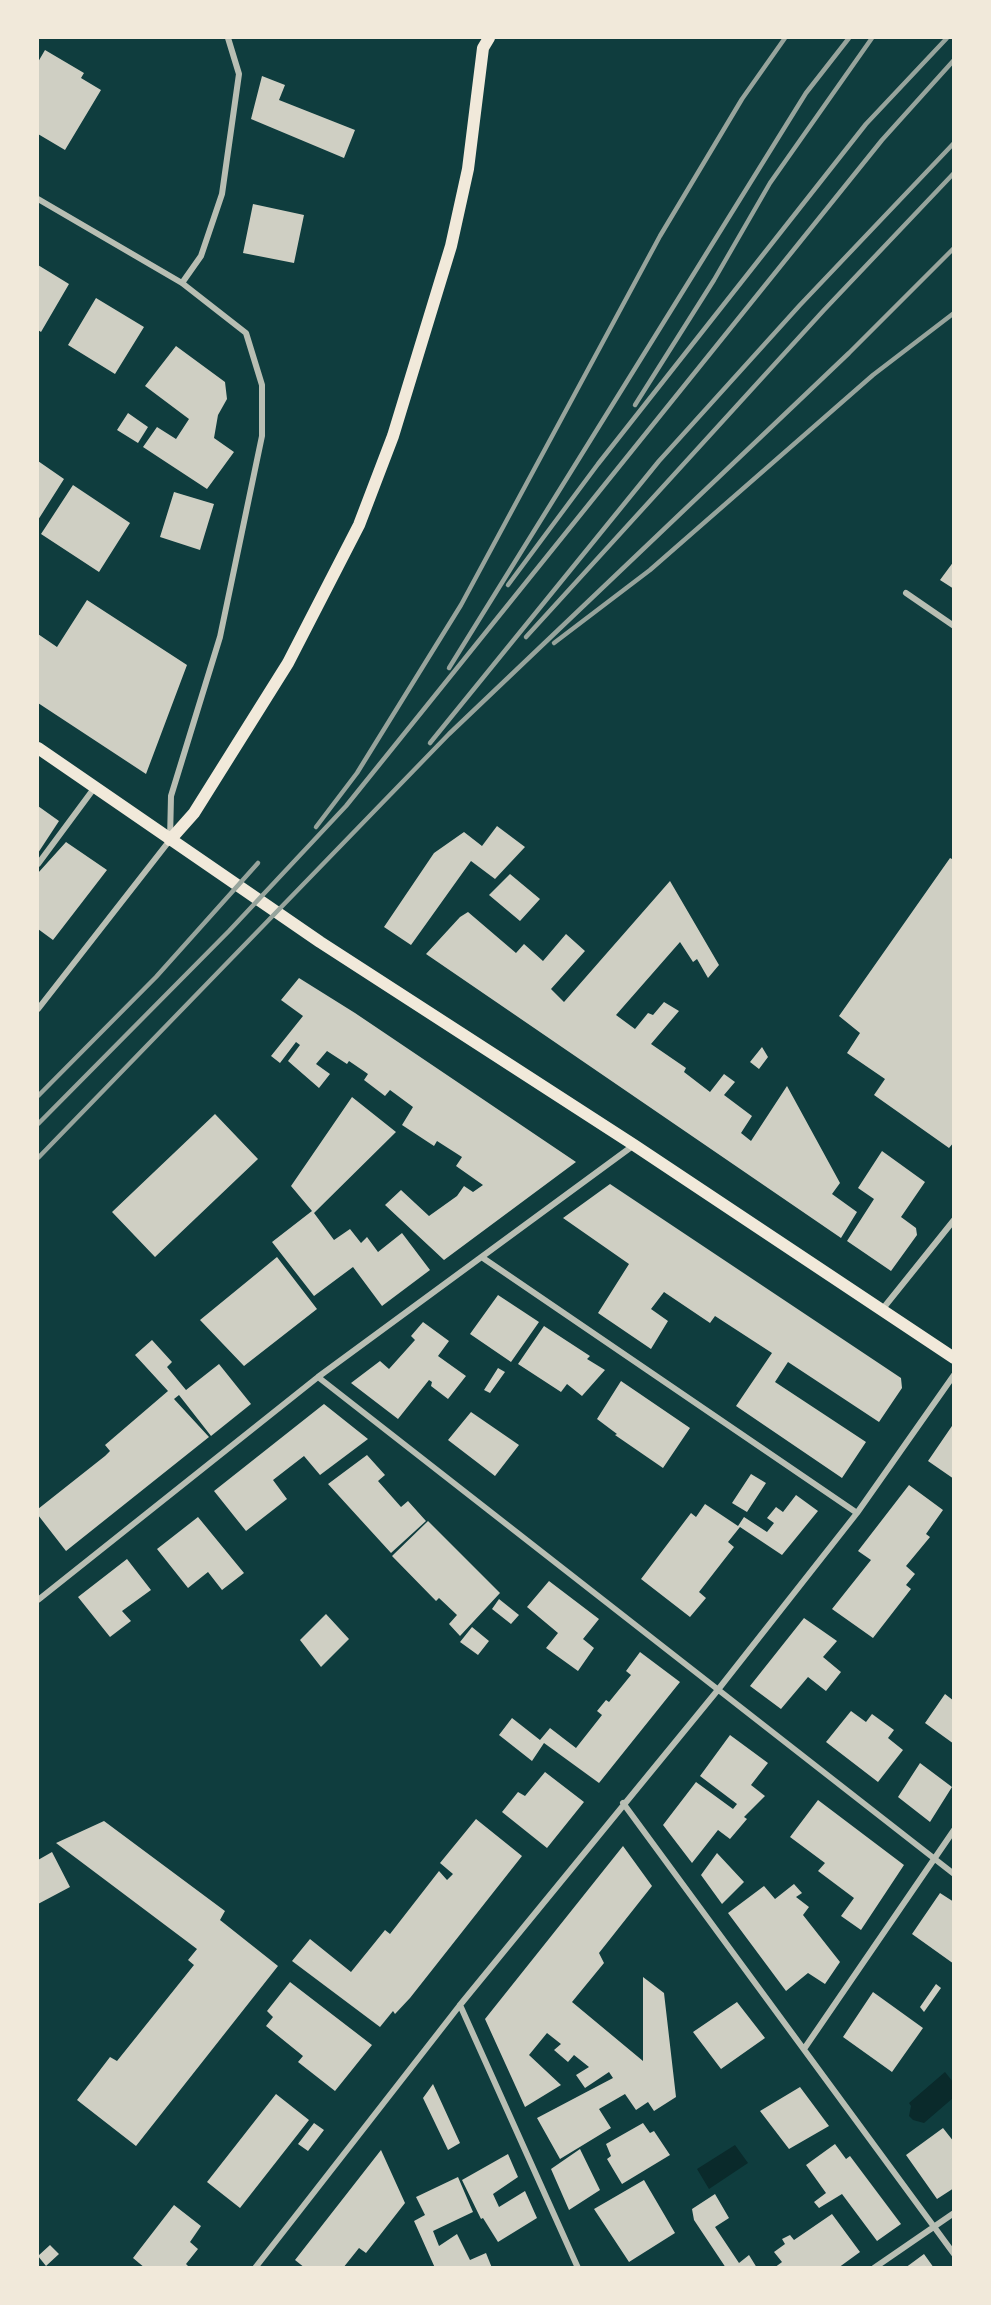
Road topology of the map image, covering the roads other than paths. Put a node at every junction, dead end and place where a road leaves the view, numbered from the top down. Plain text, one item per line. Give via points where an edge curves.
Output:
1 (228, 38) edge
2 (483, 41) edge
3 (38, 199) edge
4 (182, 283) junction
5 (906, 593) dead end
6 (954, 626) edge
7 (38, 748) edge
8 (96, 787) junction
9 (171, 840) junction
10 (38, 864) edge
11 (38, 1009) edge
12 (634, 1145) junction
13 (954, 1220) edge
14 (947, 1230) junction
15 (954, 1234) edge
16 (483, 1258) junction
17 (881, 1311) junction
18 (954, 1358) edge
19 (954, 1376) edge
20 (318, 1377) junction
21 (856, 1513) junction
22 (38, 1599) edge
23 (717, 1691) junction
24 (622, 1803) junction
25 (954, 1830) edge
26 (935, 1860) junction
27 (954, 1874) edge
28 (460, 2005) junction
29 (804, 2049) junction
30 (954, 2213) edge
31 (933, 2228) junction
32 (954, 2254) edge
33 (255, 2268) edge
34 (579, 2268) edge
35 (874, 2268) edge

1 - 4 street via 239,74 222,194 201,256
2 - 9 main road via 468,169 451,246 393,436 359,525 288,663 194,813
3 - 4 street
4 - 9 street via 246,333 262,385 262,436 220,637 171,796
5 - 6 street
7 - 8 main road
8 - 9 main road
8 - 10 street
9 - 11 street
9 - 12 main road via 320,942
12 - 16 street
12 - 17 main road
13 - 14 street
14 - 15 street
14 - 17 street
16 - 20 street
16 - 21 street
17 - 18 main road
19 - 21 street
20 - 22 street
20 - 23 street
21 - 23 street
23 - 24 street
23 - 26 street
24 - 28 street
24 - 29 street
25 - 26 street
26 - 27 street
26 - 29 street
28 - 33 street
28 - 34 street
29 - 31 street
30 - 31 street
31 - 32 street
31 - 35 street

